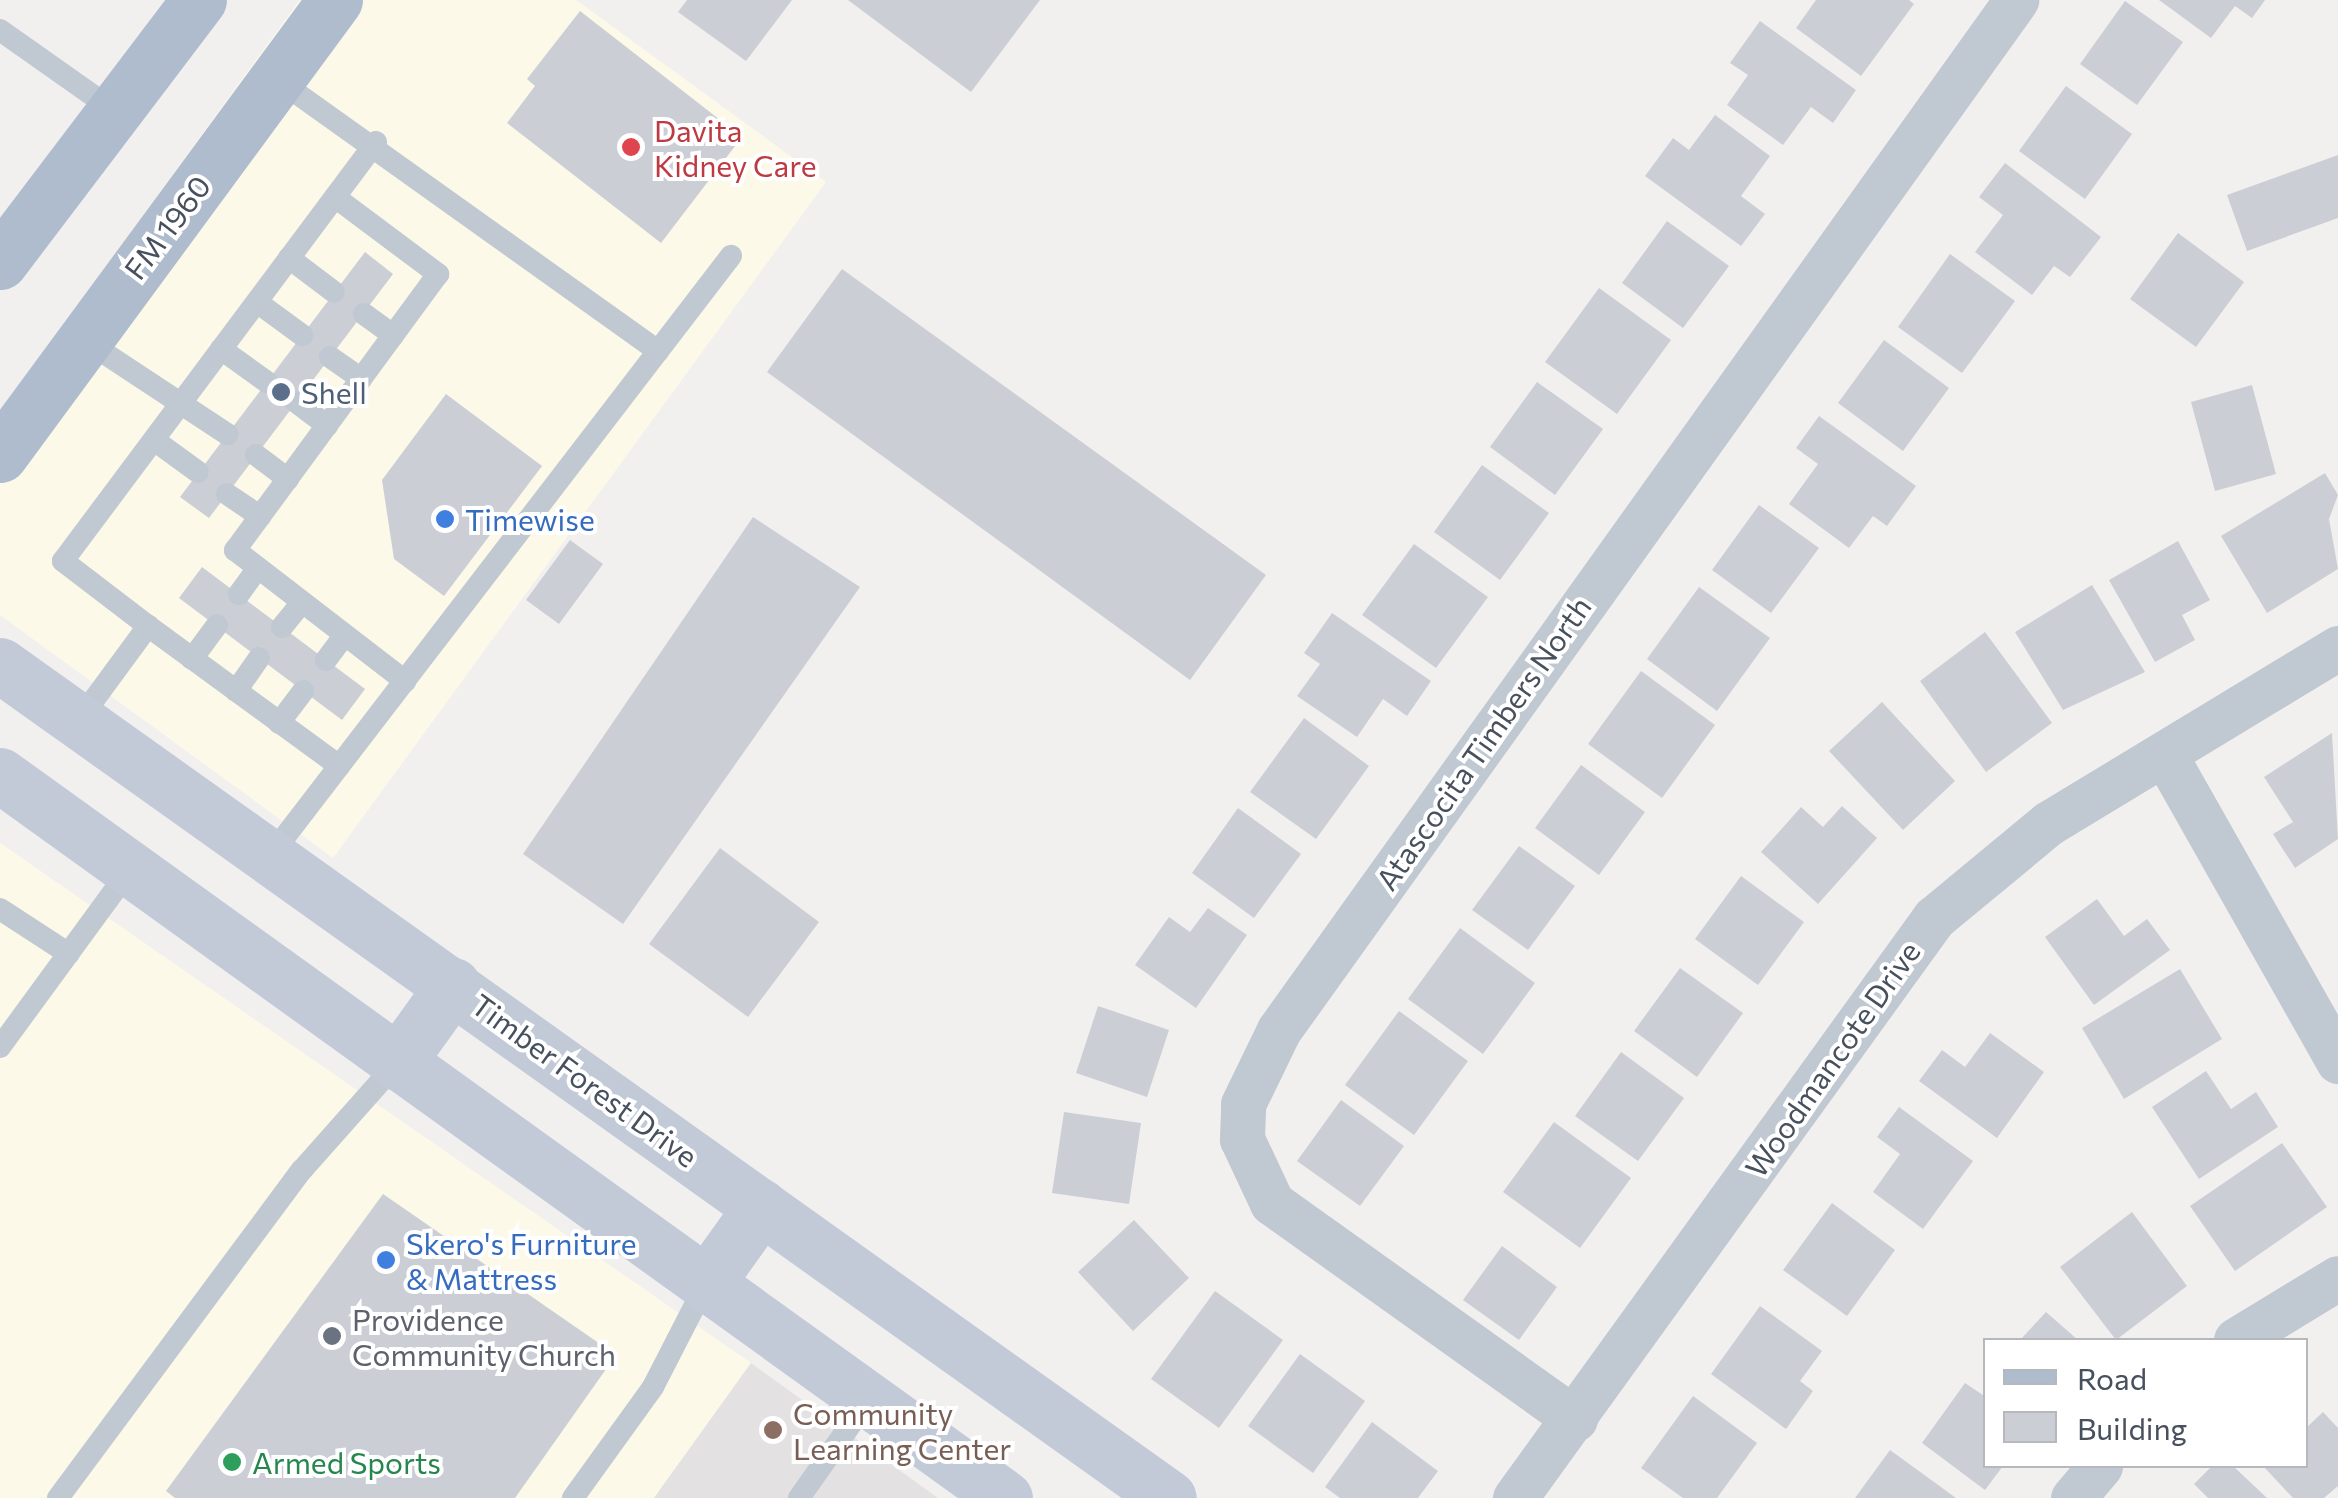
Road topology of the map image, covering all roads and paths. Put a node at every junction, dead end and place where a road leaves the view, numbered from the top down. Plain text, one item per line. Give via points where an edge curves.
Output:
1 (199, 0) edge
2 (336, 0) edge
3 (2016, 0) edge
4 (5, 42) edge
5 (276, 79) junction
6 (115, 111) junction
7 (376, 142) junction
8 (335, 197) junction
9 (731, 256) dead end
10 (289, 258) junction
11 (0, 262) edge
12 (334, 292) dead end
13 (256, 302) junction
14 (364, 314) dead end
15 (302, 335) dead end
16 (393, 335) junction
17 (83, 339) junction
18 (221, 349) junction
19 (658, 351) junction
20 (330, 357) dead end
21 (361, 379) junction
22 (267, 382) dead end
23 (182, 402) junction
24 (296, 402) dead end
25 (327, 425) junction
26 (227, 434) dead end
27 (154, 440) junction
28 (0, 455) edge
29 (256, 455) dead end
30 (198, 472) dead end
31 (288, 478) junction
32 (227, 494) dead end
33 (260, 516) junction
34 (258, 568) junction
35 (239, 594) dead end
36 (302, 602) junction
37 (148, 626) junction
38 (217, 626) dead end
39 (282, 627) dead end
40 (346, 635) junction
41 (2338, 648) edge
42 (260, 658) dead end
43 (192, 659) junction
44 (326, 660) dead end
45 (0, 664) edge
46 (405, 681) junction
47 (236, 691) junction
48 (303, 691) dead end
49 (79, 720) junction
50 (280, 722) junction
51 (2165, 756) junction
52 (339, 766) junction
53 (0, 775) edge
54 (270, 856) junction
55 (129, 871) junction
56 (0, 908) edge
57 (69, 954) junction
58 (453, 985) junction
59 (0, 1046) edge
60 (2338, 1061) edge
61 (397, 1063) junction
62 (761, 1207) junction
63 (2338, 1278) edge
64 (706, 1284) junction
65 (2239, 1338) edge
66 (868, 1400) junction
67 (1575, 1419) junction
68 (2098, 1468) edge
69 (58, 1498) edge
70 (574, 1498) edge
71 (798, 1498) edge
72 (1005, 1498) edge
73 (1169, 1498) edge
74 (1515, 1498) edge
75 (2074, 1498) edge

1 - 6 main road
2 - 5 main road, FM 1960 / FM 1960
3 - 67 street, Atascocita Timbers North via 1280,1030 1244,1104 1242,1140 1272,1203
4 - 6 lane
5 - 7 lane
5 - 17 main road, FM 1960 / FM 1960
6 - 11 main road
7 - 8 lane
7 - 19 lane
8 - 10 lane
8 - 16 lane via 438,274
9 - 19 lane
10 - 12 lane
10 - 13 lane
13 - 15 lane
13 - 18 lane
14 - 16 lane
16 - 21 lane
17 - 23 lane
17 - 28 main road, FM 1960 / FM 1960
18 - 22 lane
18 - 23 lane
19 - 46 lane
20 - 21 lane
21 - 25 lane
23 - 26 lane
23 - 27 lane
24 - 25 lane
25 - 31 lane
27 - 30 lane
27 - 37 lane via 63,561
29 - 31 lane
31 - 33 lane
32 - 33 lane
33 - 34 lane via 235,550
34 - 35 lane
34 - 36 lane
36 - 39 lane
36 - 40 lane
37 - 43 lane
37 - 49 lane
38 - 43 lane
40 - 44 lane
40 - 46 lane
41 - 51 street, Woodmancote Drive
42 - 47 lane
43 - 47 lane
45 - 49 main road, Timber Forest Drive
46 - 52 lane
47 - 50 lane
48 - 50 lane
49 - 54 main road, Timber Forest Drive
50 - 52 lane
51 - 60 street
51 - 67 street, Woodmancote Drive via 2049,824 1934,918 1878,985
52 - 54 lane
53 - 55 main road
54 - 58 main road, Timber Forest Drive
55 - 57 lane
55 - 61 main road
56 - 57 lane
57 - 59 lane
58 - 61 main road
58 - 62 main road, Timber Forest Drive
61 - 64 main road
61 - 69 lane via 302,1170
62 - 64 main road
62 - 73 main road, Timber Forest Drive
63 - 65 street
64 - 66 main road
64 - 70 lane via 653,1387
66 - 71 lane
66 - 72 main road
67 - 74 street, Woodmancote Drive
68 - 75 street

